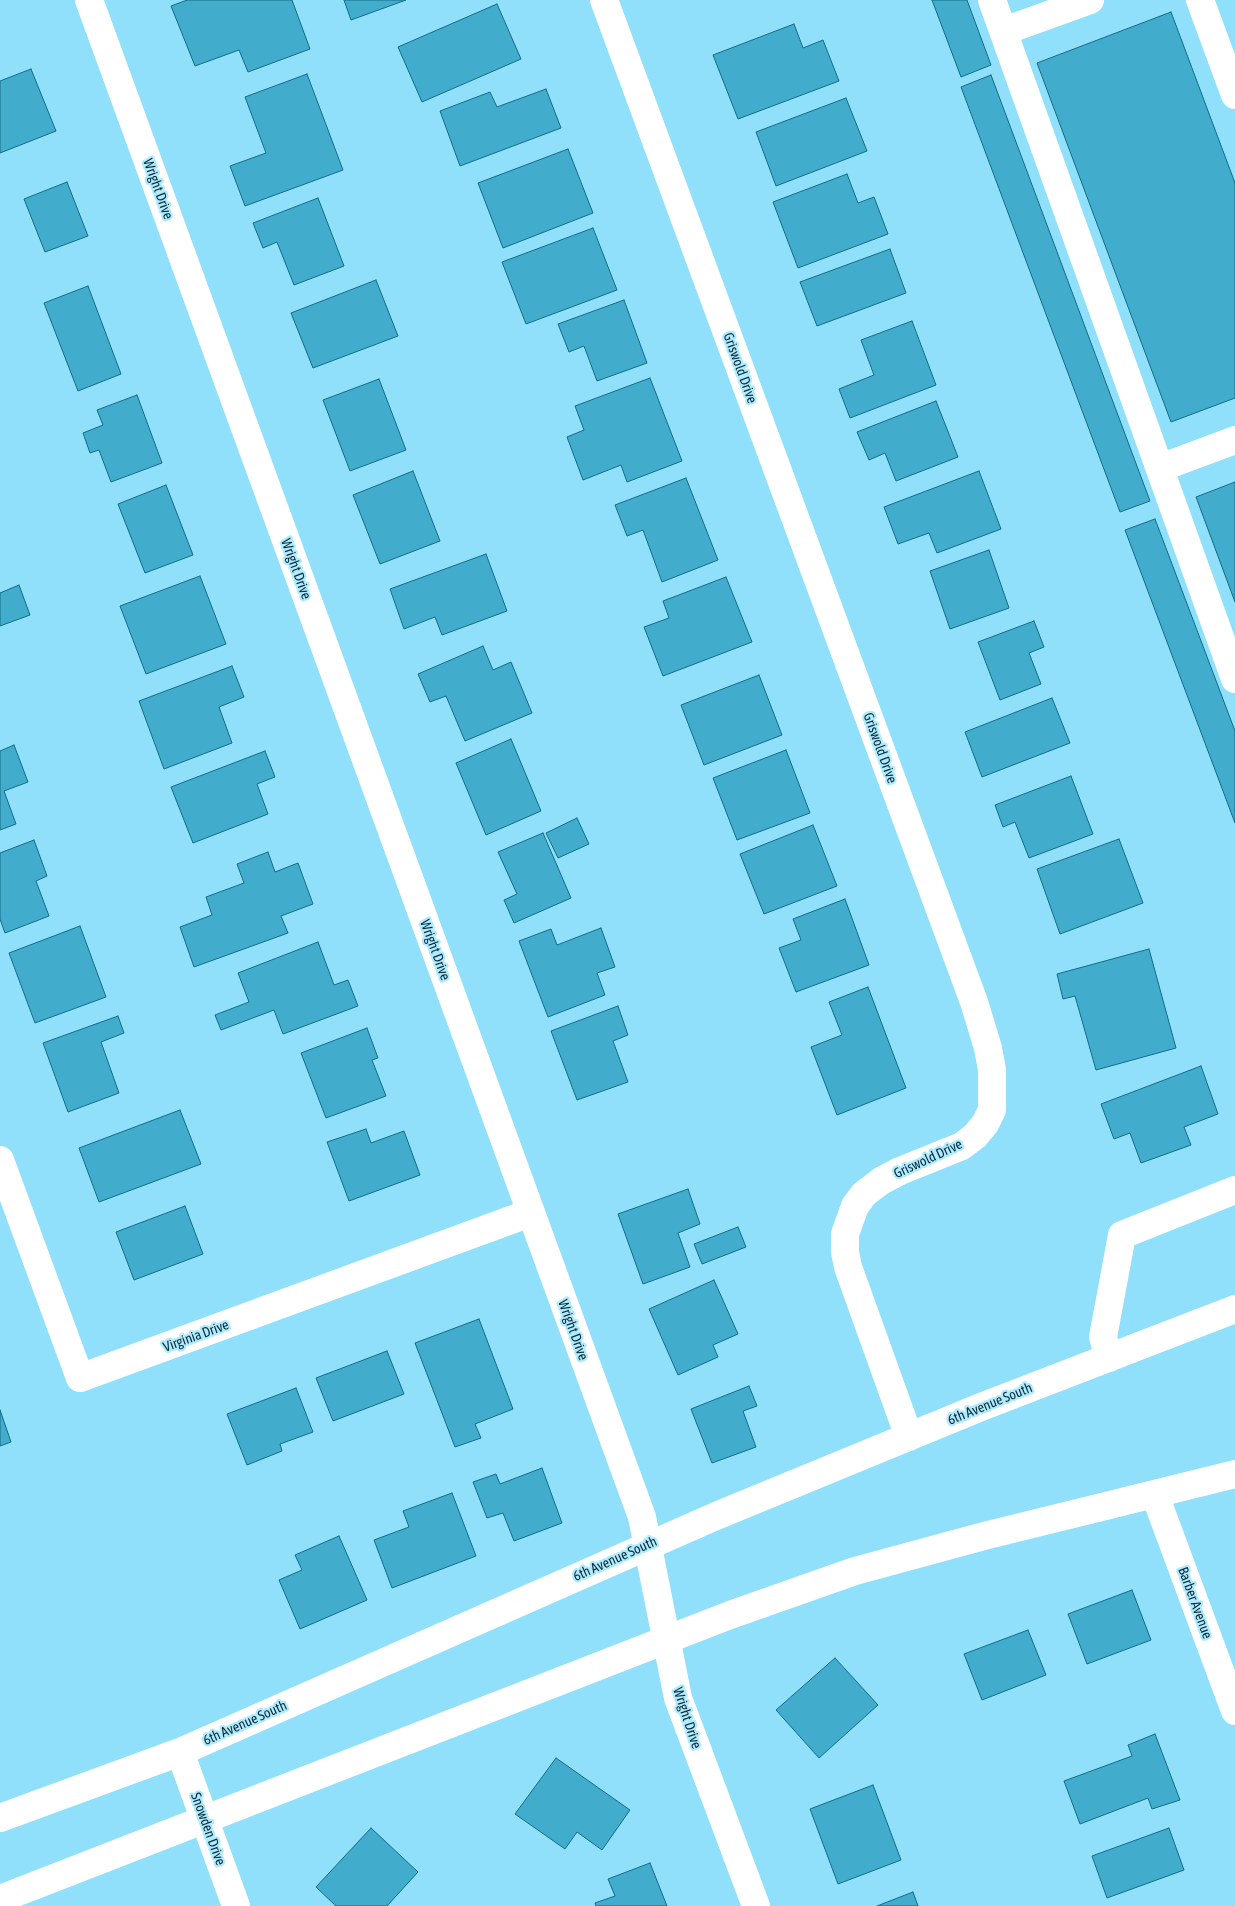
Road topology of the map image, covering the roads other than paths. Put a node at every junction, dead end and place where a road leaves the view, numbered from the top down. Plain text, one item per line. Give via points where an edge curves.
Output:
1 (89, 0) edge
2 (604, 0) edge
3 (992, 0) edge
4 (1090, 0) edge
5 (1200, 0) edge
6 (1004, 31) junction
7 (1235, 95) edge
8 (1235, 440) edge
9 (1160, 468) junction
10 (1235, 678) edge
11 (0, 1160) edge
12 (1235, 1190) edge
13 (530, 1213) junction
14 (1235, 1309) edge
15 (1109, 1358) junction
16 (909, 1437) junction
17 (1235, 1474) edge
18 (1155, 1495) junction
19 (649, 1544) junction
20 (666, 1639) junction
21 (1235, 1711) edge
22 (180, 1752) junction
23 (0, 1818) edge
24 (205, 1820) junction
25 (0, 1899) edge
26 (236, 1906) edge
27 (756, 1906) edge

1 - 13 street, Wright Drive
2 - 16 street, Griswold Drive via 974,1002 988,1048 992,1070 992,1110 985,1124 962,1146 900,1171 864,1194 855,1206 845,1234 848,1266
3 - 6 street
4 - 6 street
5 - 7 street
6 - 9 street
8 - 9 street
9 - 10 street
11 - 13 street, Virginia Drive via 80,1378
12 - 15 street via 1122,1235 1103,1337
13 - 19 street, Wright Drive via 642,1516
14 - 15 street, 6th Avenue South
15 - 16 street, 6th Avenue South
16 - 19 street, 6th Avenue South
17 - 18 street
18 - 20 street via 974,1538 855,1571
18 - 21 street, Barber Avenue
19 - 20 street, Wright Drive
19 - 22 street, 6th Avenue South
20 - 24 street
20 - 27 street, Wright Drive via 678,1698
22 - 23 street, 6th Avenue South
22 - 24 street, Snowden Drive
24 - 25 street
24 - 26 street, Snowden Drive

